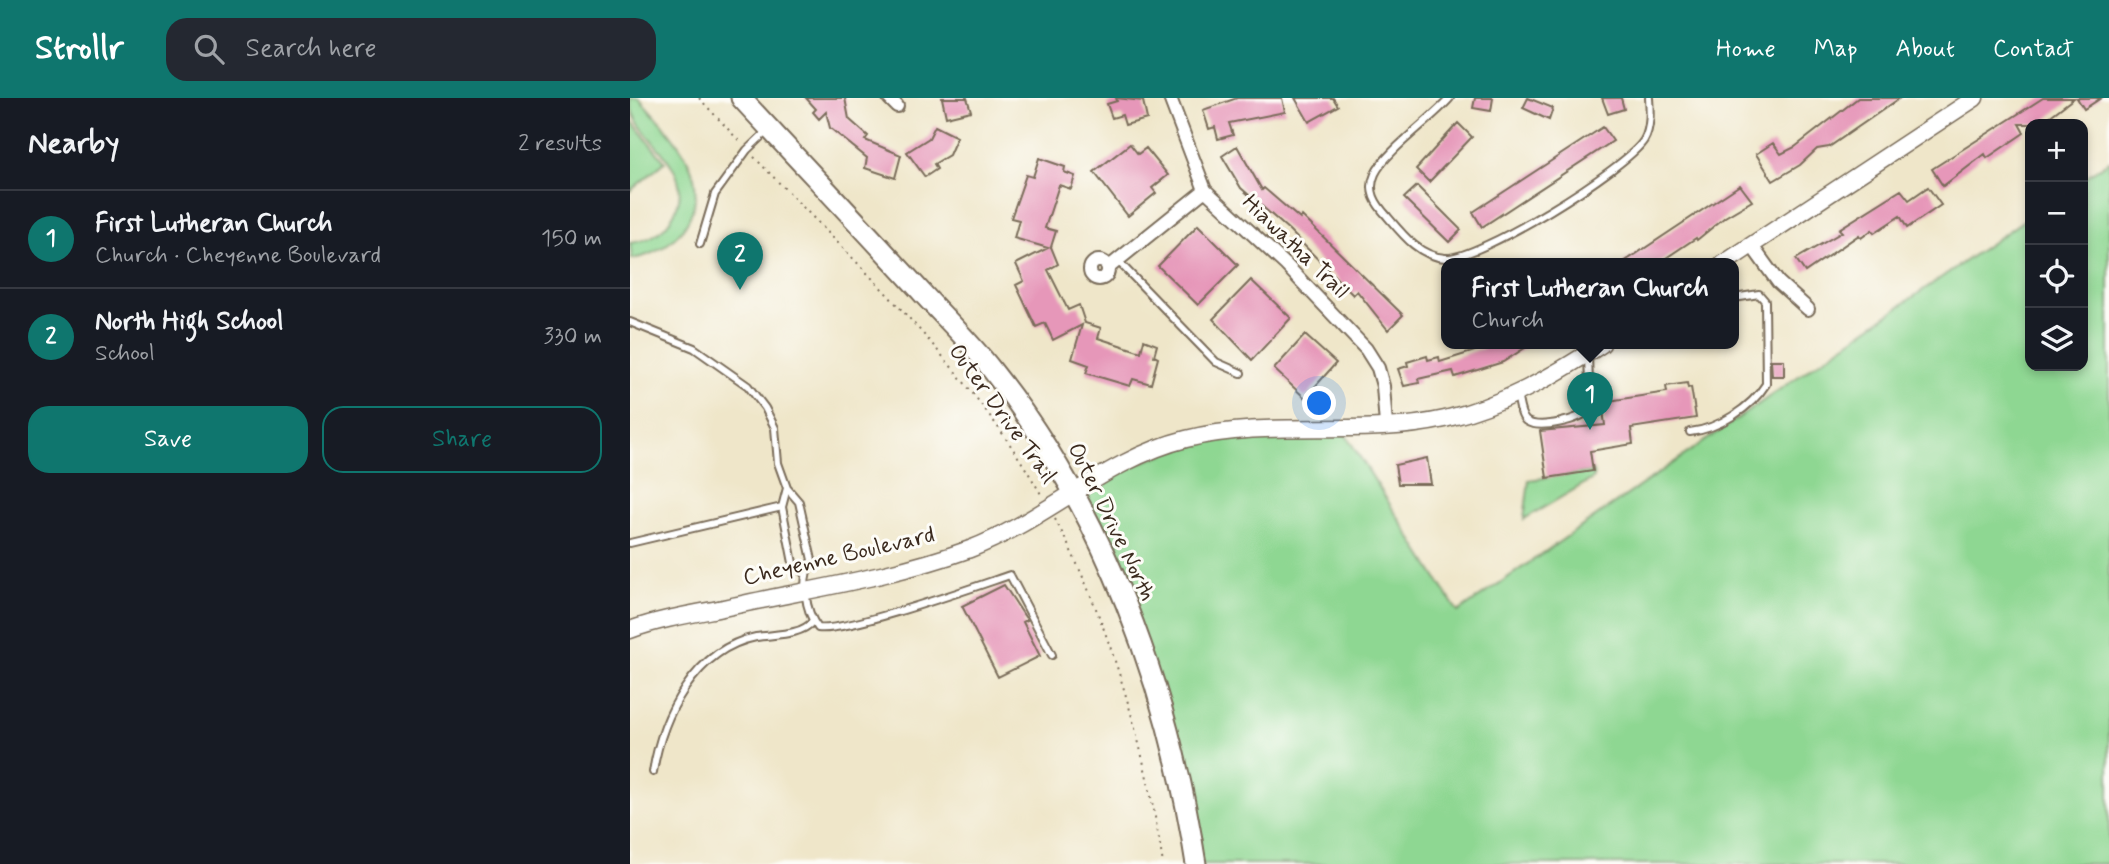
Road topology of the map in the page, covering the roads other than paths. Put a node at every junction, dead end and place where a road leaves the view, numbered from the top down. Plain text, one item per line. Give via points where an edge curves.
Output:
1 (741, 98) edge
2 (1170, 98) edge
3 (1450, 98) edge
4 (1649, 98) edge
5 (1975, 98) edge
6 (769, 129) junction
7 (1205, 190) junction
8 (700, 243) dead end
9 (1752, 246) junction
10 (1442, 258) edge
11 (1451, 258) edge
12 (1733, 258) edge
13 (1113, 265) joint
14 (1739, 298) edge
15 (1808, 309) dead end
16 (630, 322) edge
17 (1594, 349) edge
18 (1587, 354) junction
19 (1241, 373) dead end
20 (1517, 394) junction
21 (1387, 425) junction
22 (1690, 432) dead end
23 (787, 488) junction
24 (1072, 492) junction
25 (782, 507) junction
26 (630, 543) edge
27 (805, 581) junction
28 (813, 621) junction
29 (630, 630) edge
30 (1052, 655) dead end
31 (653, 772) dead end
32 (1196, 864) edge

1 - 6 main road, Outer Drive North
2 - 7 street, Hiawatha Trail
3 - 10 lane via 1378,167 1371,187 1375,203 1410,242 1425,255
4 - 11 lane via 1645,138 1624,162 1488,246
5 - 9 street
6 - 8 lane via 747,150 715,194
6 - 24 main road, Outer Drive North via 991,368 1040,436
7 - 13 street
7 - 21 street, Hiawatha Trail via 1286,265 1366,349 1381,377
9 - 12 street
9 - 15 street via 1778,282
13 - 19 lane via 1216,362
14 - 22 lane via 1759,294 1765,301 1766,384 1759,396 1709,430
16 - 23 lane via 694,348 748,386 775,428 778,463
17 - 18 street, Cheyenne Boulevard
18 - 20 street, Cheyenne Boulevard
18 - 20 lane via 1590,409 1583,416 1531,423 1522,415
20 - 21 street, Cheyenne Boulevard via 1444,419
21 - 24 street, Cheyenne Boulevard via 1227,431 1187,439 1134,457
23 - 25 lane
23 - 27 lane via 799,502 811,560
24 - 27 street, Cheyenne Boulevard via 1019,526 970,549 883,575
24 - 32 main road, Outer Drive North via 1108,565 1149,670 1182,784
25 - 26 lane
25 - 27 lane via 793,564
27 - 28 lane
27 - 29 street, Cheyenne Boulevard
28 - 30 lane via 825,629 1010,575
28 - 31 lane via 804,629 731,646 703,667 678,701

